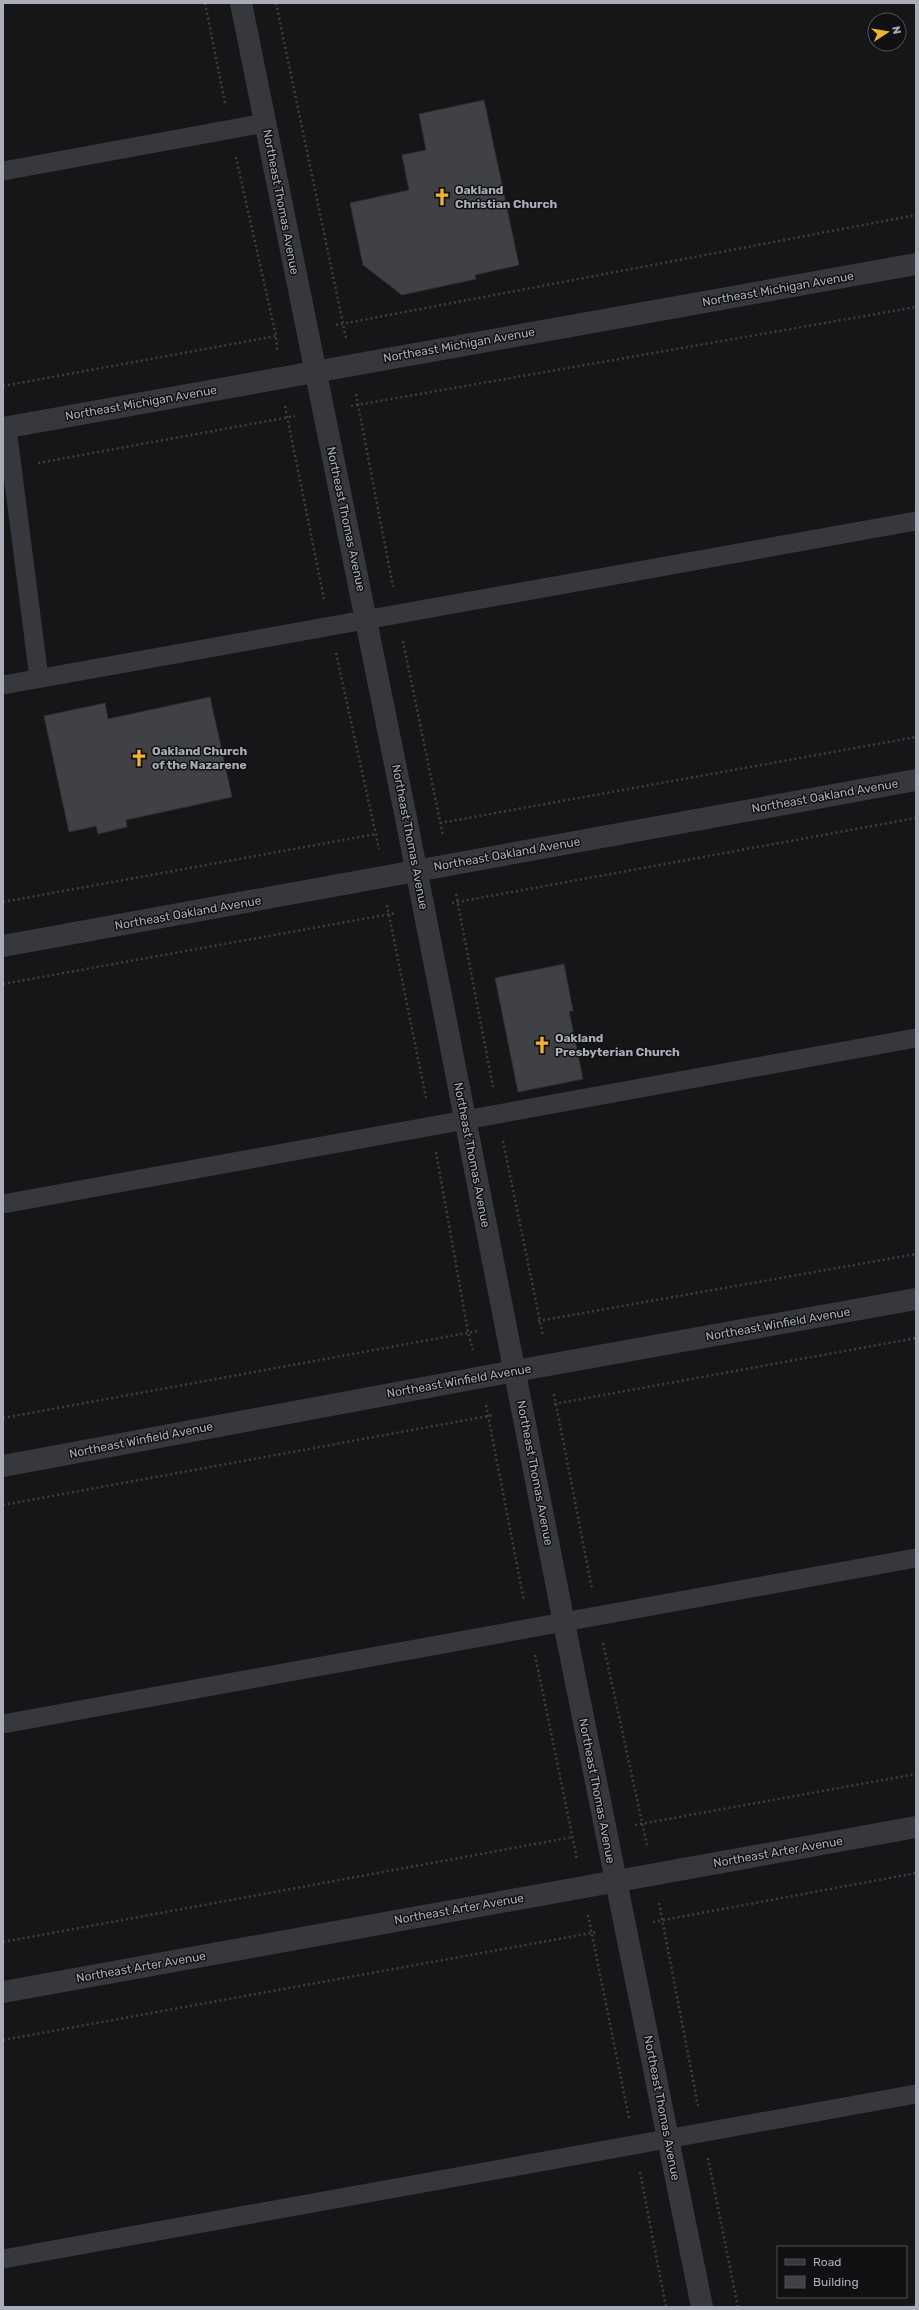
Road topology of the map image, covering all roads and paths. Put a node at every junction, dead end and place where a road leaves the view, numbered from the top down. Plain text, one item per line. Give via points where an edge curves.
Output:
1 (242, 3) edge
2 (276, 3) edge
3 (265, 123) junction
4 (3, 171) edge
5 (916, 215) edge
6 (916, 264) edge
7 (916, 307) edge
8 (342, 324) junction
9 (307, 331) junction
10 (352, 364) junction
11 (315, 371) junction
12 (3, 386) edge
13 (358, 405) junction
14 (324, 412) junction
15 (5, 428) edge
16 (12, 468) junction
17 (916, 521) edge
18 (398, 614) junction
19 (366, 619) junction
20 (39, 678) junction
21 (3, 685) edge
22 (916, 737) edge
23 (916, 780) edge
24 (916, 818) edge
25 (440, 822) junction
26 (408, 828) junction
27 (450, 864) junction
28 (416, 871) junction
29 (3, 902) edge
30 (458, 902) junction
31 (424, 909) junction
32 (3, 946) edge
33 (3, 984) edge
34 (916, 1038) edge
35 (497, 1113) junction
36 (465, 1119) junction
37 (3, 1204) edge
38 (916, 1254) edge
39 (916, 1299) edge
40 (539, 1320) junction
41 (506, 1326) junction
42 (916, 1338) edge
43 (551, 1364) junction
44 (515, 1370) junction
45 (554, 1404) junction
46 (522, 1410) junction
47 (3, 1418) edge
48 (3, 1466) edge
49 (3, 1505) edge
50 (916, 1558) edge
51 (597, 1616) junction
52 (564, 1623) junction
53 (3, 1724) edge
54 (916, 1774) edge
55 (642, 1824) junction
56 (916, 1827) edge
57 (606, 1831) junction
58 (916, 1873) edge
59 (653, 1874) junction
60 (616, 1881) junction
61 (662, 1920) junction
62 (625, 1927) junction
63 (3, 1942) edge
64 (3, 1992) edge
65 (3, 2040) edge
66 (916, 2094) edge
67 (703, 2134) junction
68 (669, 2140) junction
69 (3, 2260) edge
70 (916, 2306) edge
71 (702, 2307) edge
72 (738, 2307) edge
73 (908, 2307) edge

1 - 3 street, Northeast Thomas Avenue
2 - 8 path
3 - 4 lane
3 - 9 street, Northeast Thomas Avenue
5 - 8 path
6 - 10 street, Northeast Michigan Avenue
7 - 13 path
8 - 9 path
8 - 10 path
9 - 11 street, Northeast Thomas Avenue
9 - 12 path
10 - 11 street, Northeast Michigan Avenue
10 - 13 path
11 - 14 street, Northeast Thomas Avenue
11 - 15 street, Northeast Michigan Avenue
13 - 14 path
13 - 18 path
14 - 16 path
14 - 19 street, Northeast Thomas Avenue
15 - 16 lane
16 - 20 lane
17 - 18 lane
18 - 19 lane
18 - 25 path
19 - 20 lane
19 - 26 street, Northeast Thomas Avenue
20 - 21 lane
22 - 25 path
23 - 27 street, Northeast Oakland Avenue
24 - 30 path
25 - 26 path
25 - 27 path
26 - 28 street, Northeast Thomas Avenue
26 - 29 path
27 - 28 street, Northeast Oakland Avenue
27 - 30 path
28 - 31 street, Northeast Thomas Avenue
28 - 32 street, Northeast Oakland Avenue
30 - 31 path
30 - 35 path
31 - 33 path
31 - 36 street, Northeast Thomas Avenue
34 - 35 lane
35 - 36 lane
35 - 40 path
36 - 37 lane
36 - 41 street, Northeast Thomas Avenue
38 - 40 path
39 - 43 street, Northeast Winfield Avenue
40 - 41 path
40 - 43 path
41 - 44 street, Northeast Thomas Avenue
41 - 47 path
42 - 45 path
43 - 44 street, Northeast Winfield Avenue
43 - 45 path
44 - 46 street, Northeast Thomas Avenue
44 - 48 street, Northeast Winfield Avenue
45 - 46 path
45 - 51 path
46 - 49 path
46 - 52 street, Northeast Thomas Avenue
50 - 51 lane
51 - 52 lane
51 - 55 path
52 - 53 lane
52 - 57 street, Northeast Thomas Avenue
54 - 55 path
55 - 57 path
55 - 59 path
56 - 59 street, Northeast Arter Avenue
57 - 60 street, Northeast Thomas Avenue
57 - 63 path
58 - 61 path
59 - 60 street, Northeast Arter Avenue
59 - 61 path
60 - 62 street, Northeast Thomas Avenue
60 - 64 street, Northeast Arter Avenue
61 - 62 path
61 - 67 path
62 - 65 path
62 - 68 street, Northeast Thomas Avenue
66 - 67 lane
67 - 68 lane
67 - 72 path
68 - 69 lane
68 - 71 street, Northeast Thomas Avenue
70 - 73 path

